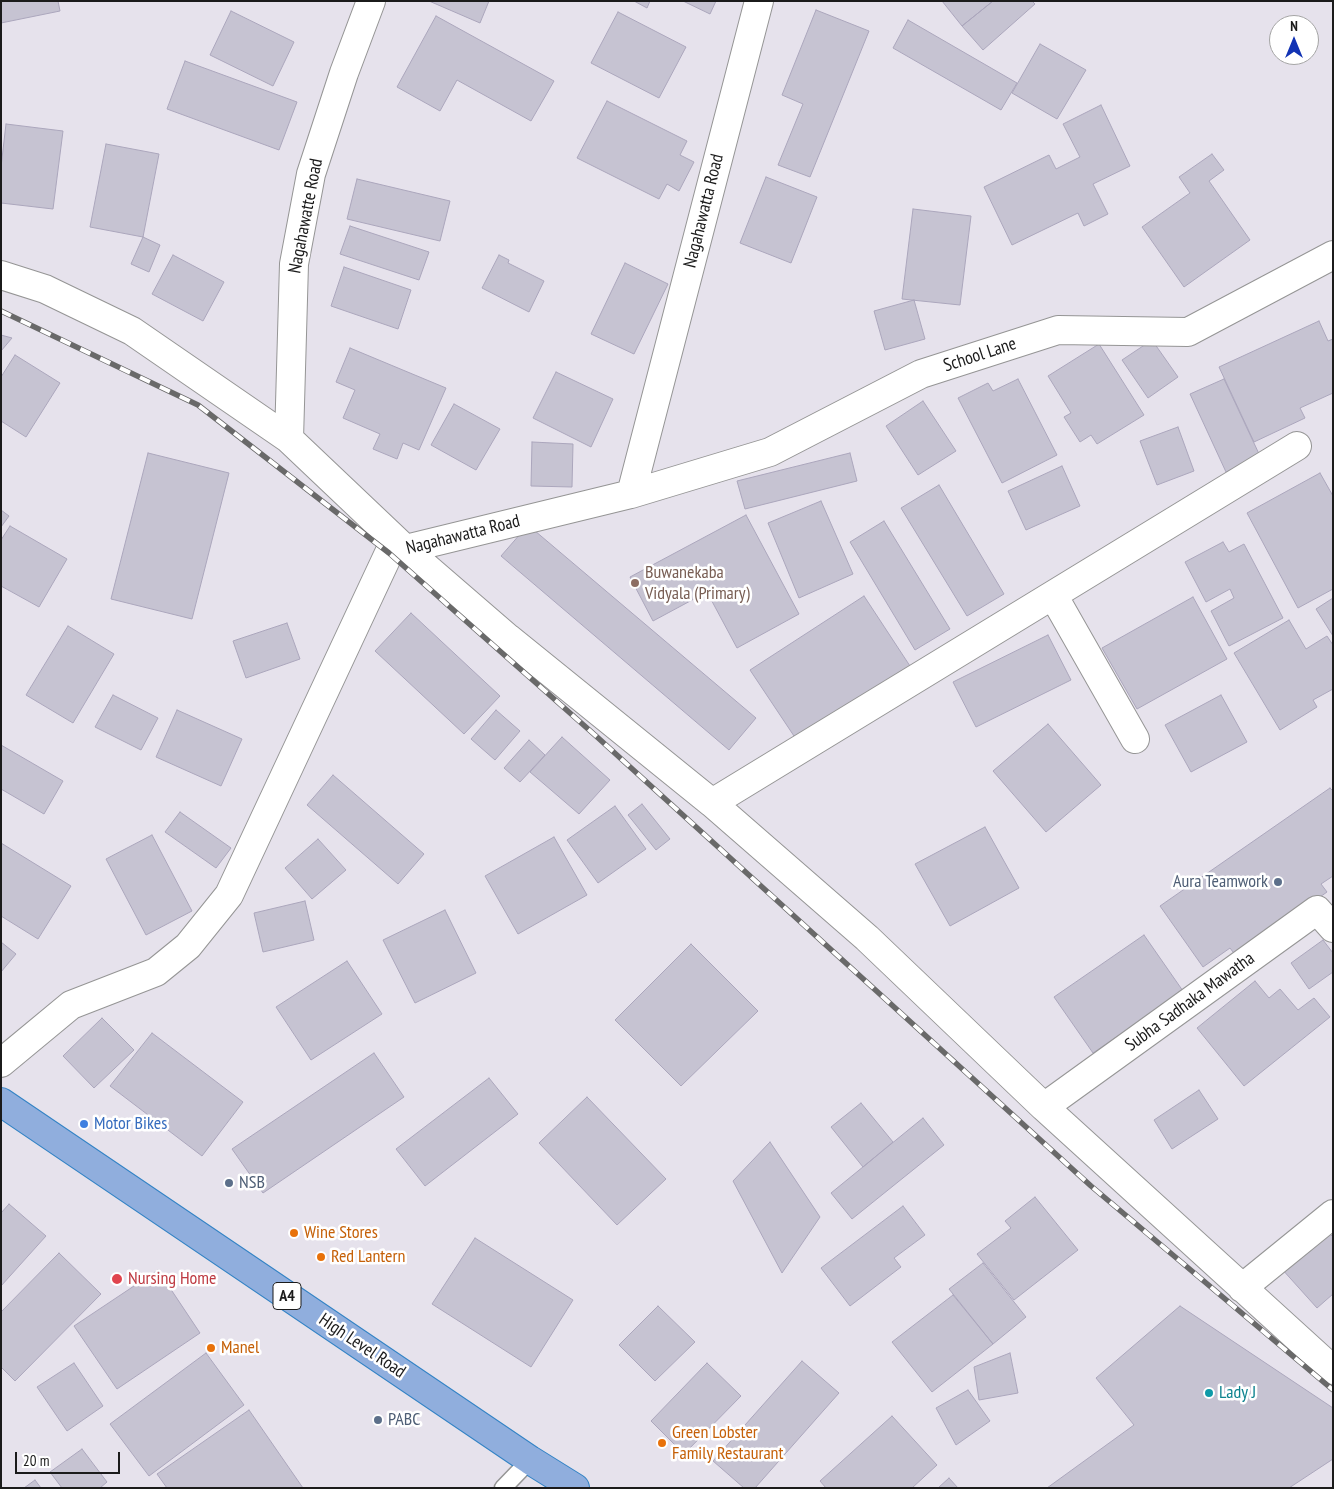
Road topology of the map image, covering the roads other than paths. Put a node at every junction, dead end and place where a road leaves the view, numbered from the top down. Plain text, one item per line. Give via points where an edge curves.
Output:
1 (371, 1) edge
2 (759, 1) edge
3 (1333, 255) edge
4 (1, 275) edge
5 (289, 439) junction
6 (1297, 446) dead end
7 (631, 494) junction
8 (405, 549) junction
9 (1052, 595) junction
10 (1135, 739) dead end
11 (712, 803) junction
12 (1328, 912) edge
13 (1, 1063) edge
14 (1, 1102) edge
15 (1044, 1107) junction
16 (1333, 1214) edge
17 (1242, 1288) junction
18 (1333, 1370) edge
19 (530, 1460) junction
20 (503, 1488) edge
21 (574, 1488) edge

1 - 5 street, Nagahawatte Road via 311,174 294,264
2 - 7 street, Nagahawatta Road
3 - 7 street, School Lane via 1188,332 1058,330 921,374 770,452
4 - 5 street via 45,289 132,331
5 - 8 street
6 - 9 street
7 - 8 street, Nagahawatta Road
8 - 11 street via 508,638
8 - 13 street, Nagahawatta Road via 389,553 229,895 188,946 156,972 71,1005
9 - 10 street
9 - 11 street
11 - 15 street via 867,938
12 - 15 street, Subha Sadhaka Mawatha
14 - 19 highway, High Level Road / A4
15 - 17 street
16 - 17 street
17 - 18 street
19 - 20 lane
19 - 21 highway, High Level Road / A4

